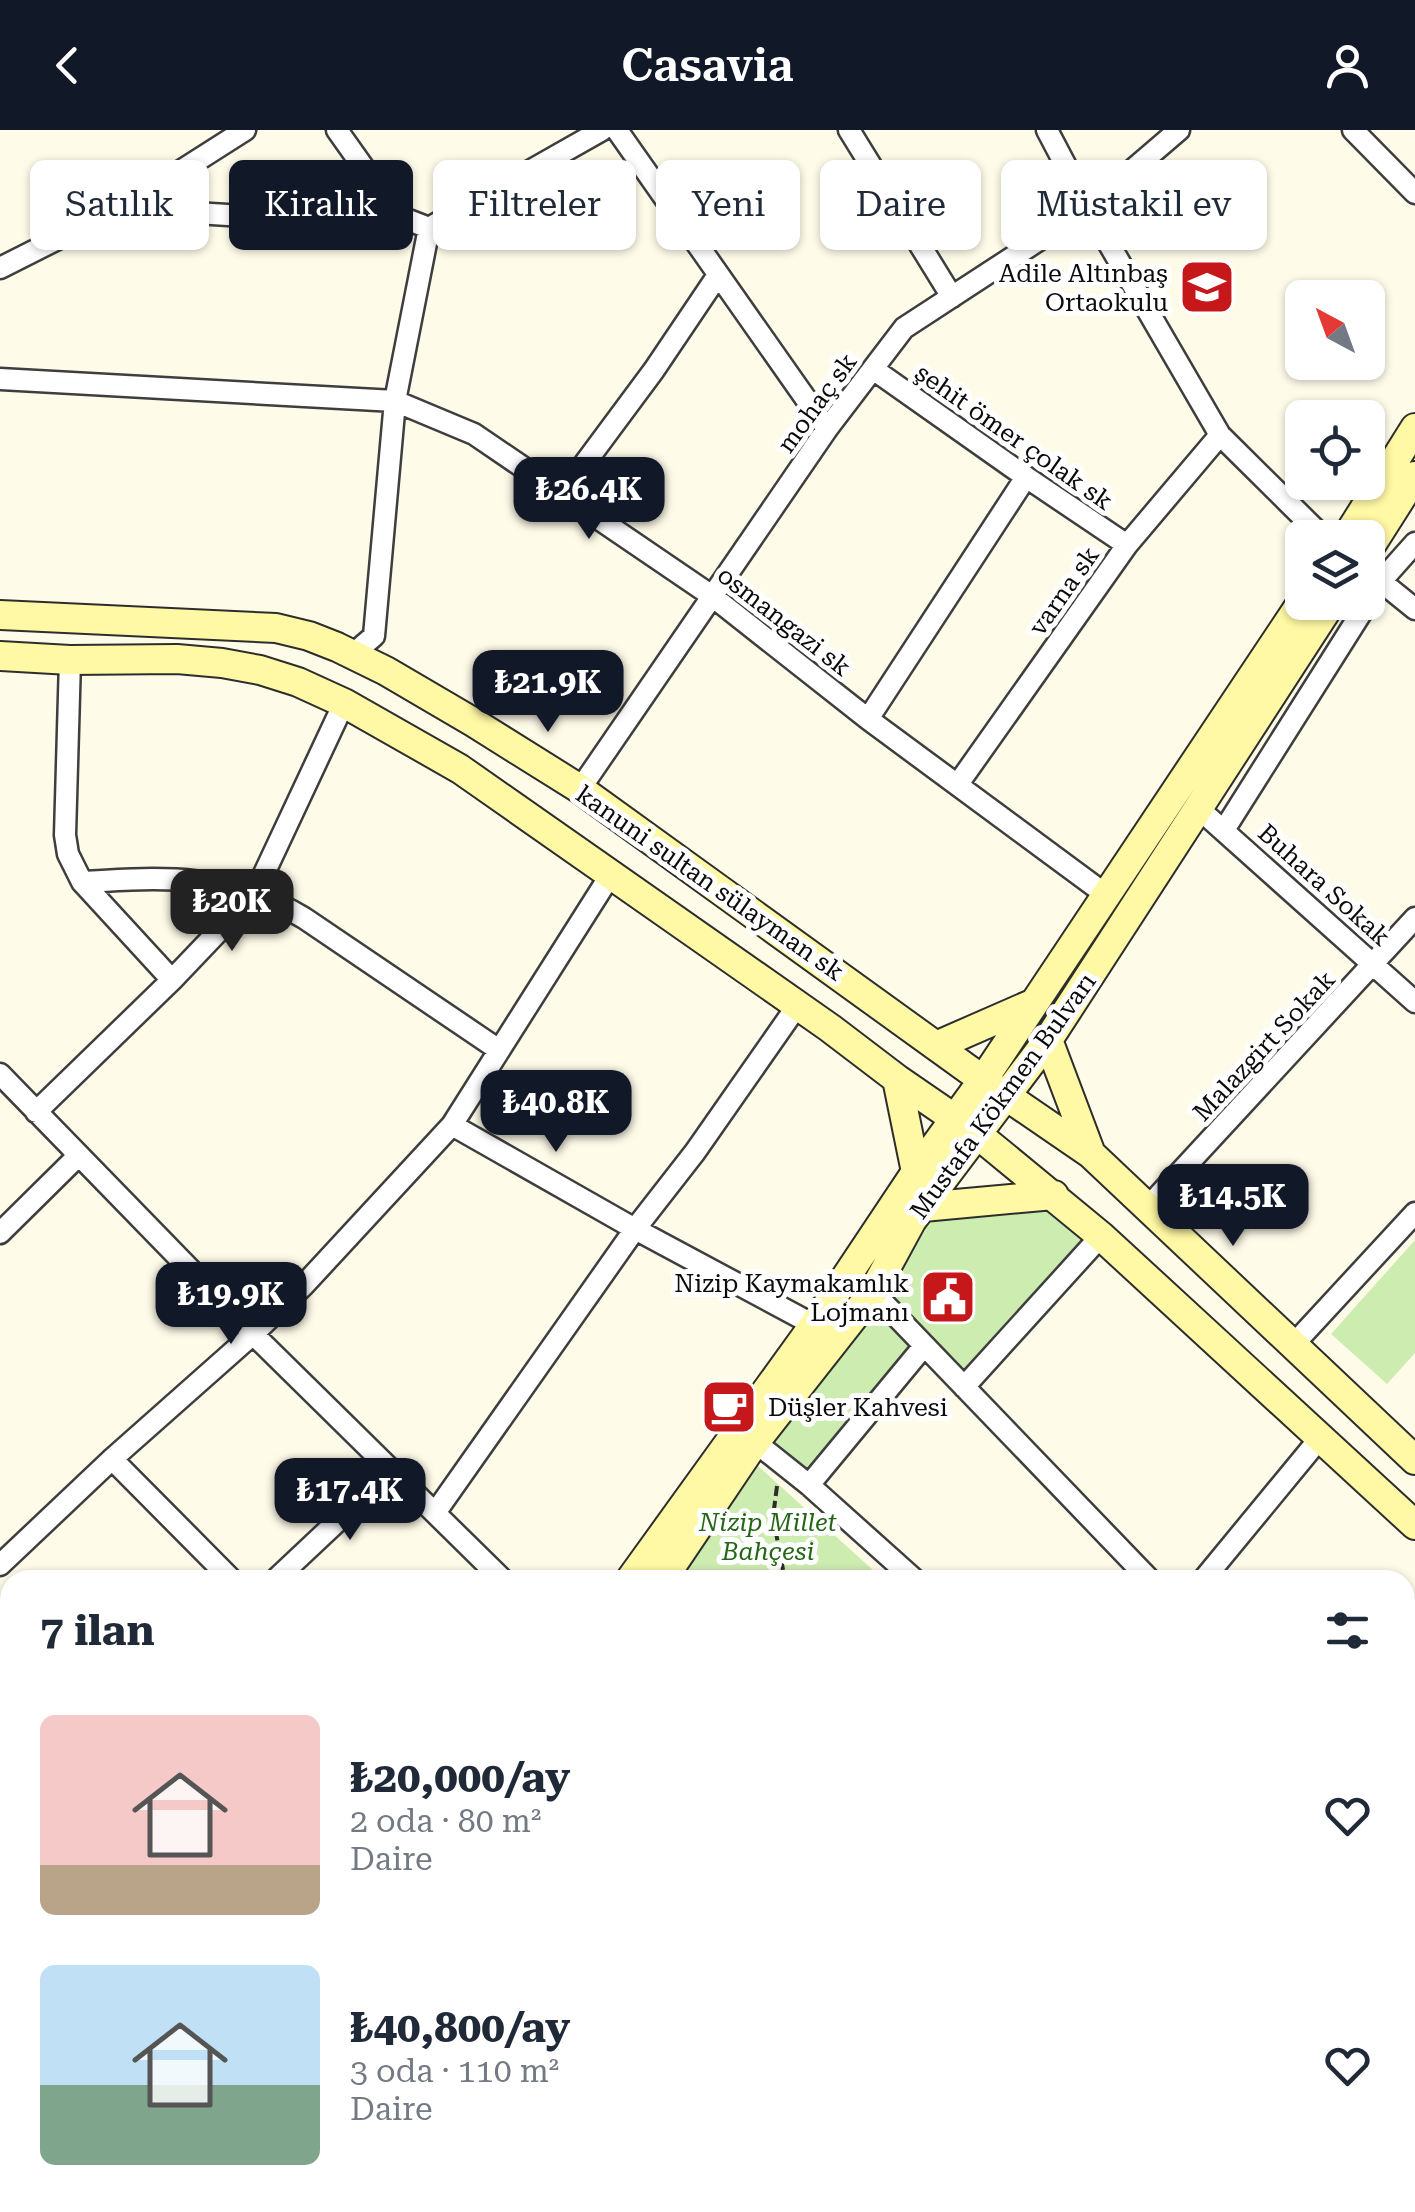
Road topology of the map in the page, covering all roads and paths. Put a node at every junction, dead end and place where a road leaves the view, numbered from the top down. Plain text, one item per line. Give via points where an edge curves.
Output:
1 (246, 130) edge
2 (336, 130) edge
3 (602, 130) edge
4 (617, 130) edge
5 (849, 130) edge
6 (1047, 130) edge
7 (1180, 130) edge
8 (1352, 130) edge
9 (198, 160) edge
10 (358, 160) edge
11 (1063, 160) edge
12 (1145, 160) edge
13 (1415, 193) edge
14 (413, 222) edge
15 (430, 228) junction
16 (36, 250) edge
17 (1024, 250) edge
18 (1112, 250) edge
19 (0, 268) edge
20 (718, 275) junction
21 (952, 297) junction
22 (873, 368) junction
23 (0, 379) edge
24 (395, 401) junction
25 (1415, 428) edge
26 (827, 429) junction
27 (1220, 435) junction
28 (1415, 476) edge
29 (1026, 478) junction
30 (562, 494) junction
31 (1306, 520) edge
32 (1357, 520) edge
33 (1385, 523) edge
34 (1415, 543) edge
35 (1127, 545) junction
36 (1385, 567) edge
37 (1385, 585) edge
38 (712, 596) junction
39 (1415, 609) edge
40 (0, 615) edge
41 (1290, 620) edge
42 (1320, 620) edge
43 (1348, 620) edge
44 (352, 655) junction
45 (0, 656) edge
46 (70, 660) junction
47 (344, 703) junction
48 (868, 719) junction
49 (958, 784) junction
50 (580, 789) junction
51 (1198, 808) junction
52 (1224, 830) junction
53 (611, 874) junction
54 (82, 882) junction
55 (255, 893) junction
56 (1105, 894) junction
57 (1415, 918) edge
58 (1374, 963) junction
59 (172, 980) junction
60 (1415, 1002) edge
61 (1033, 1004) junction
62 (797, 1006) junction
63 (1048, 1040) junction
64 (936, 1046) junction
65 (499, 1050) junction
66 (0, 1074) edge
67 (897, 1080) junction
68 (994, 1087) junction
69 (36, 1112) junction
70 (452, 1125) junction
71 (965, 1126) junction
72 (1091, 1154) junction
73 (79, 1155) junction
74 (916, 1172) junction
75 (1054, 1196) junction
76 (923, 1207) junction
77 (1148, 1208) junction
78 (1415, 1213) edge
79 (635, 1230) junction
80 (0, 1233) edge
81 (1101, 1236) junction
82 (873, 1292) junction
83 (814, 1325) junction
84 (253, 1334) junction
85 (1293, 1345) junction
86 (924, 1346) junction
87 (964, 1387) junction
88 (1320, 1438) junction
89 (755, 1442) junction
90 (112, 1459) junction
91 (1415, 1460) edge
92 (781, 1462) junction
93 (391, 1471) junction
94 (809, 1485) junction
95 (435, 1513) junction
96 (1415, 1525) edge
97 (0, 1565) edge
98 (222, 1570) edge
99 (286, 1570) edge
100 (492, 1570) edge
101 (637, 1570) edge
102 (669, 1570) edge
103 (784, 1570) edge
104 (905, 1570) edge
105 (1140, 1570) edge
106 (1211, 1570) edge

1 - 9 street
2 - 10 street
3 - 15 street
4 - 20 street
5 - 21 street
6 - 11 street
7 - 12 street, mohaç sk
8 - 13 street
14 - 15 street
15 - 24 street
16 - 19 street
17 - 21 street, mohaç sk
18 - 27 street
20 - 26 street
20 - 30 street
21 - 22 street, mohaç sk via 904,328
22 - 26 street, mohaç sk
22 - 29 street, şehit ömer çolak sk
23 - 24 street, osmangazi sk
24 - 30 street, osmangazi sk via 474,434
24 - 44 street via 374,636
25 - 32 main road
26 - 38 street, mohaç sk
27 - 31 street
27 - 35 street, varna sk
28 - 33 main road
29 - 35 street, şehit ömer çolak sk
29 - 48 street
30 - 38 street, osmangazi sk
34 - 36 street
35 - 49 street, varna sk
37 - 39 street
38 - 48 street, osmangazi sk
38 - 50 street, mohaç sk
40 - 44 main road, kanuni sultan sülayman sk via 276,628
41 - 56 main road
42 - 51 main road, Mustafa Kökmen Bulvarı
43 - 52 street
44 - 50 main road, kanuni sultan sülayman sk
45 - 46 main road
46 - 47 main road via 222,663 298,682
46 - 54 street via 64,835
47 - 53 main road via 460,769
47 - 55 street
48 - 49 street, osmangazi sk
49 - 56 street, osmangazi sk
50 - 64 main road, kanuni sultan sülayman sk
51 - 52 street, Buhara Sokak
51 - 63 main road, Mustafa Kökmen Bulvarı
52 - 58 street, Buhara Sokak
53 - 62 main road
53 - 65 street
54 - 55 street via 190,880
54 - 59 street
55 - 59 street
55 - 65 street via 304,918
56 - 61 main road
57 - 58 street, Malazgirt Sokak
58 - 60 street, Buhara Sokak
58 - 77 street, Malazgirt Sokak
59 - 69 street
61 - 64 main road
61 - 68 main road
62 - 67 main road
62 - 79 street
63 - 68 main road, Mustafa Kökmen Bulvarı
63 - 72 main road
64 - 68 main road, kanuni sultan sülayman sk
65 - 70 street
66 - 69 street
67 - 71 main road
67 - 74 main road
68 - 71 main road, Mustafa Kökmen Bulvarı
68 - 72 main road, kanuni sultan sülayman sk
69 - 73 street
70 - 79 street
70 - 84 street
71 - 74 main road, Mustafa Kökmen Bulvarı
71 - 75 main road
71 - 76 main road, Mustafa Kökmen Bulvarı
72 - 77 main road, kanuni sultan sülayman sk
73 - 80 street
73 - 84 street
74 - 83 main road, Mustafa Kökmen Bulvarı
75 - 76 main road
75 - 81 main road
76 - 82 main road, Mustafa Kökmen Bulvarı
77 - 85 main road, kanuni sultan sülayman sk
78 - 85 street
79 - 83 street
79 - 95 street
81 - 87 street
81 - 88 main road
82 - 86 street
82 - 89 main road, Mustafa Kökmen Bulvarı
83 - 101 main road, Mustafa Kökmen Bulvarı
84 - 90 street
84 - 93 street
85 - 91 main road, kanuni sultan sülayman sk
86 - 87 street
86 - 94 street
87 - 105 street
88 - 96 main road
88 - 106 street
89 - 92 street
89 - 102 main road, Mustafa Kökmen Bulvarı
90 - 97 street
90 - 98 street
92 - 94 street
92 - 103 path via 772,1517
93 - 95 street
93 - 99 street
94 - 104 street
95 - 100 street

